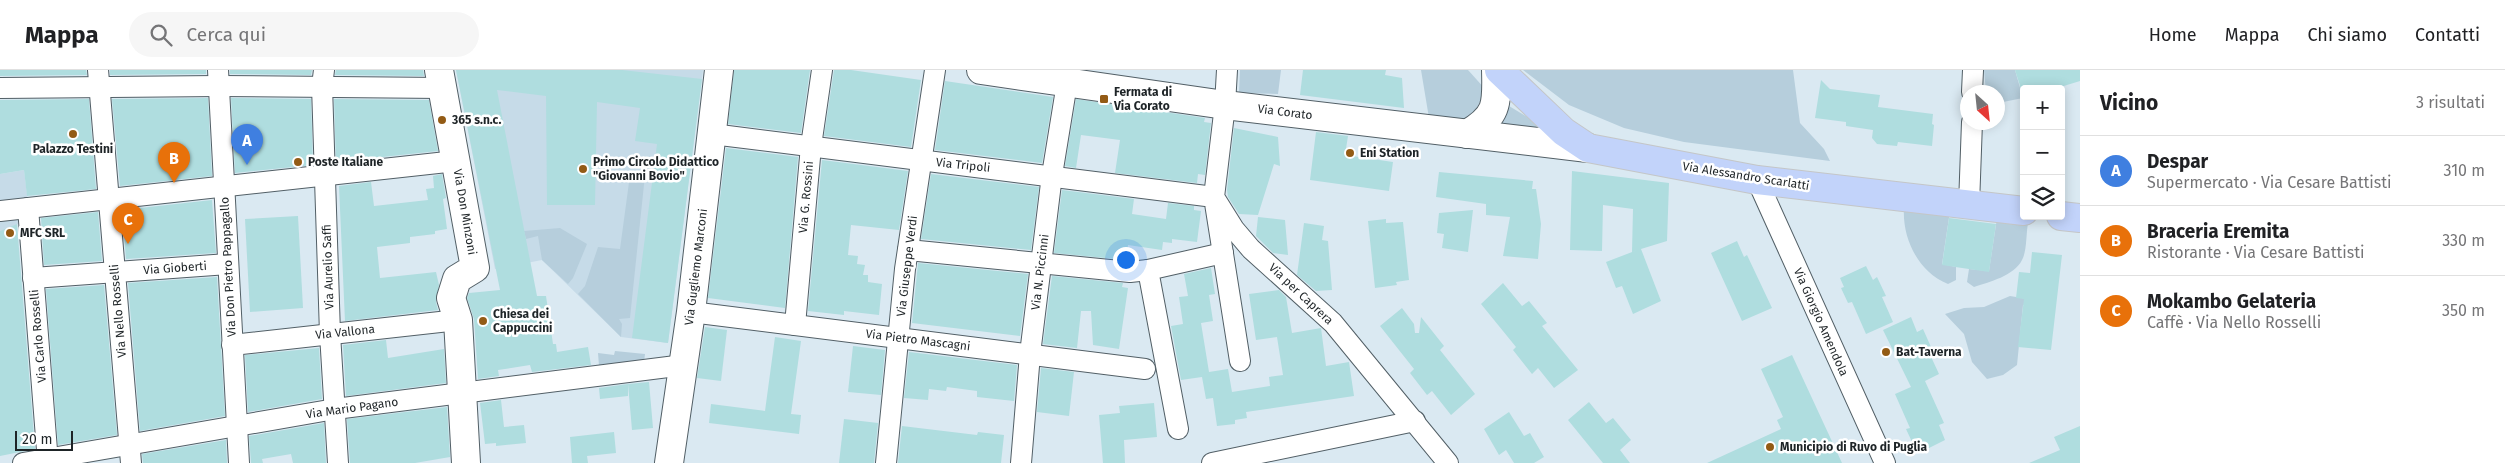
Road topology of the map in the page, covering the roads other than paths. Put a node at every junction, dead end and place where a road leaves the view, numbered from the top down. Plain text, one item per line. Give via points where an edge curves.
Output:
1 (719, 70) edge
2 (822, 70) edge
3 (935, 70) edge
4 (982, 70) edge
5 (1227, 70) edge
6 (1498, 70) edge
7 (1973, 70) edge
8 (1069, 76) edge
9 (218, 78) edge
10 (323, 78) edge
11 (99, 79) edge
12 (440, 79) edge
13 (1972, 85) edge
14 (0, 88) edge
15 (1225, 105) junction
16 (1972, 130) edge
17 (712, 134) junction
18 (1466, 134) junction
19 (811, 146) junction
20 (1588, 148) junction
21 (456, 160) junction
22 (922, 161) junction
23 (325, 175) junction
24 (1052, 175) junction
25 (1757, 180) junction
26 (224, 186) junction
27 (1214, 197) junction
28 (109, 199) junction
29 (1969, 205) junction
30 (28, 208) junction
31 (0, 211) edge
32 (2020, 211) edge
33 (2065, 216) edge
34 (2080, 218) edge
35 (908, 250) junction
36 (1223, 253) junction
37 (228, 264) junction
38 (1041, 265) junction
39 (1148, 270) junction
40 (115, 272) junction
41 (33, 278) junction
42 (692, 312) junction
43 (458, 320) junction
44 (795, 325) junction
45 (330, 334) junction
46 (898, 338) junction
47 (232, 345) junction
48 (1030, 354) junction
49 (1240, 361) dead end
50 (684, 365) junction
51 (1145, 368) dead end
52 (462, 393) junction
53 (334, 409) junction
54 (1414, 420) junction
55 (236, 426) junction
56 (1178, 430) dead end
57 (130, 454) edge
58 (48, 461) edge
59 (463, 462) edge
60 (23, 463) edge
61 (239, 463) edge
62 (338, 463) edge
63 (669, 463) edge
64 (886, 463) edge
65 (1021, 463) edge
66 (1212, 463) edge
67 (1448, 463) edge
68 (1885, 463) edge

1 - 17 main road, Via Gugliemo Marconi
2 - 19 street, Via G. Rossini
3 - 22 street, Via Giuseppe Verdi
4 - 8 main road, Via Corato
5 - 15 street
6 - 18 main road via 1497,102 1491,116
6 - 20 main road, Via Alessandro Scarlatti via 1564,132
7 - 13 street
8 - 15 main road, Via Corato
8 - 24 street, Via N. Piccinni
9 - 10 street
9 - 11 street
9 - 26 street, Via Don Pietro Pappagallo
10 - 12 street
10 - 23 street, Via Aurelio Saffi
11 - 14 street
11 - 28 street, Via Nello Rosselli
12 - 21 main road, Via Don Minzoni
15 - 18 main road, Via Corato
15 - 27 street
16 - 29 street
17 - 19 street, Via Tripoli
17 - 42 main road, Via Gugliemo Marconi
18 - 20 main road, Via Corato
19 - 22 street, Via Tripoli
19 - 44 street, Via G. Rossini
20 - 25 main road, Via Alessandro Scarlatti
21 - 23 street
21 - 43 main road, Via Don Minzoni via 475,268 457,279 452,298
22 - 24 street, Via Tripoli
22 - 35 street, Via Giuseppe Verdi
23 - 26 street
23 - 45 street, Via Aurelio Saffi
24 - 27 street, Via Tripoli
24 - 38 street, Via N. Piccinni
25 - 29 main road, Via Alessandro Scarlatti
25 - 68 street, Via Giorgio Amendola
26 - 28 street
26 - 37 street, Via Don Pietro Pappagallo
27 - 36 street
27 - 54 street, Via per Caprera via 1251,249 1333,323
28 - 30 street
28 - 40 street, Via Nello Rosselli
29 - 32 main road, Via Alessandro Scarlatti
30 - 31 street
30 - 41 street, Via Carlo Rosselli
33 - 34 main road
35 - 38 street
35 - 46 street, Via Giuseppe Verdi
36 - 39 street
36 - 49 street
37 - 40 street, Via Gioberti
37 - 47 street, Via Don Pietro Pappagallo
38 - 39 street via 1130,272
38 - 48 street, Via N. Piccinni
39 - 56 street
40 - 41 street, Via Gioberti
40 - 57 street, Via Nello Rosselli
41 - 58 street, Via Carlo Rosselli
42 - 44 street, Via Pietro Mascagni
42 - 50 main road, Via Gugliemo Marconi
43 - 45 street, Via Vallona
43 - 52 main road, Via Don Minzoni
44 - 46 street, Via Pietro Mascagni
45 - 47 street, Via Vallona
45 - 53 street, Via Aurelio Saffi
46 - 48 street, Via Pietro Mascagni
46 - 64 street, Via Giuseppe Verdi
47 - 55 street, Via Don Pietro Pappagallo
48 - 51 street, Via Pietro Mascagni
48 - 65 street, Via N. Piccinni
50 - 52 street, Via Mario Pagano
50 - 63 main road, Via Gugliemo Marconi
52 - 53 street, Via Mario Pagano
52 - 59 main road, Via Don Minzoni
53 - 55 street, Via Mario Pagano
53 - 62 street, Via Aurelio Saffi
54 - 66 street
54 - 67 street, Via per Caprera
55 - 57 street, Via Mario Pagano
55 - 61 street, Via Don Pietro Pappagallo
57 - 58 street, Via Mario Pagano
58 - 60 street, Via Mario Pagano

